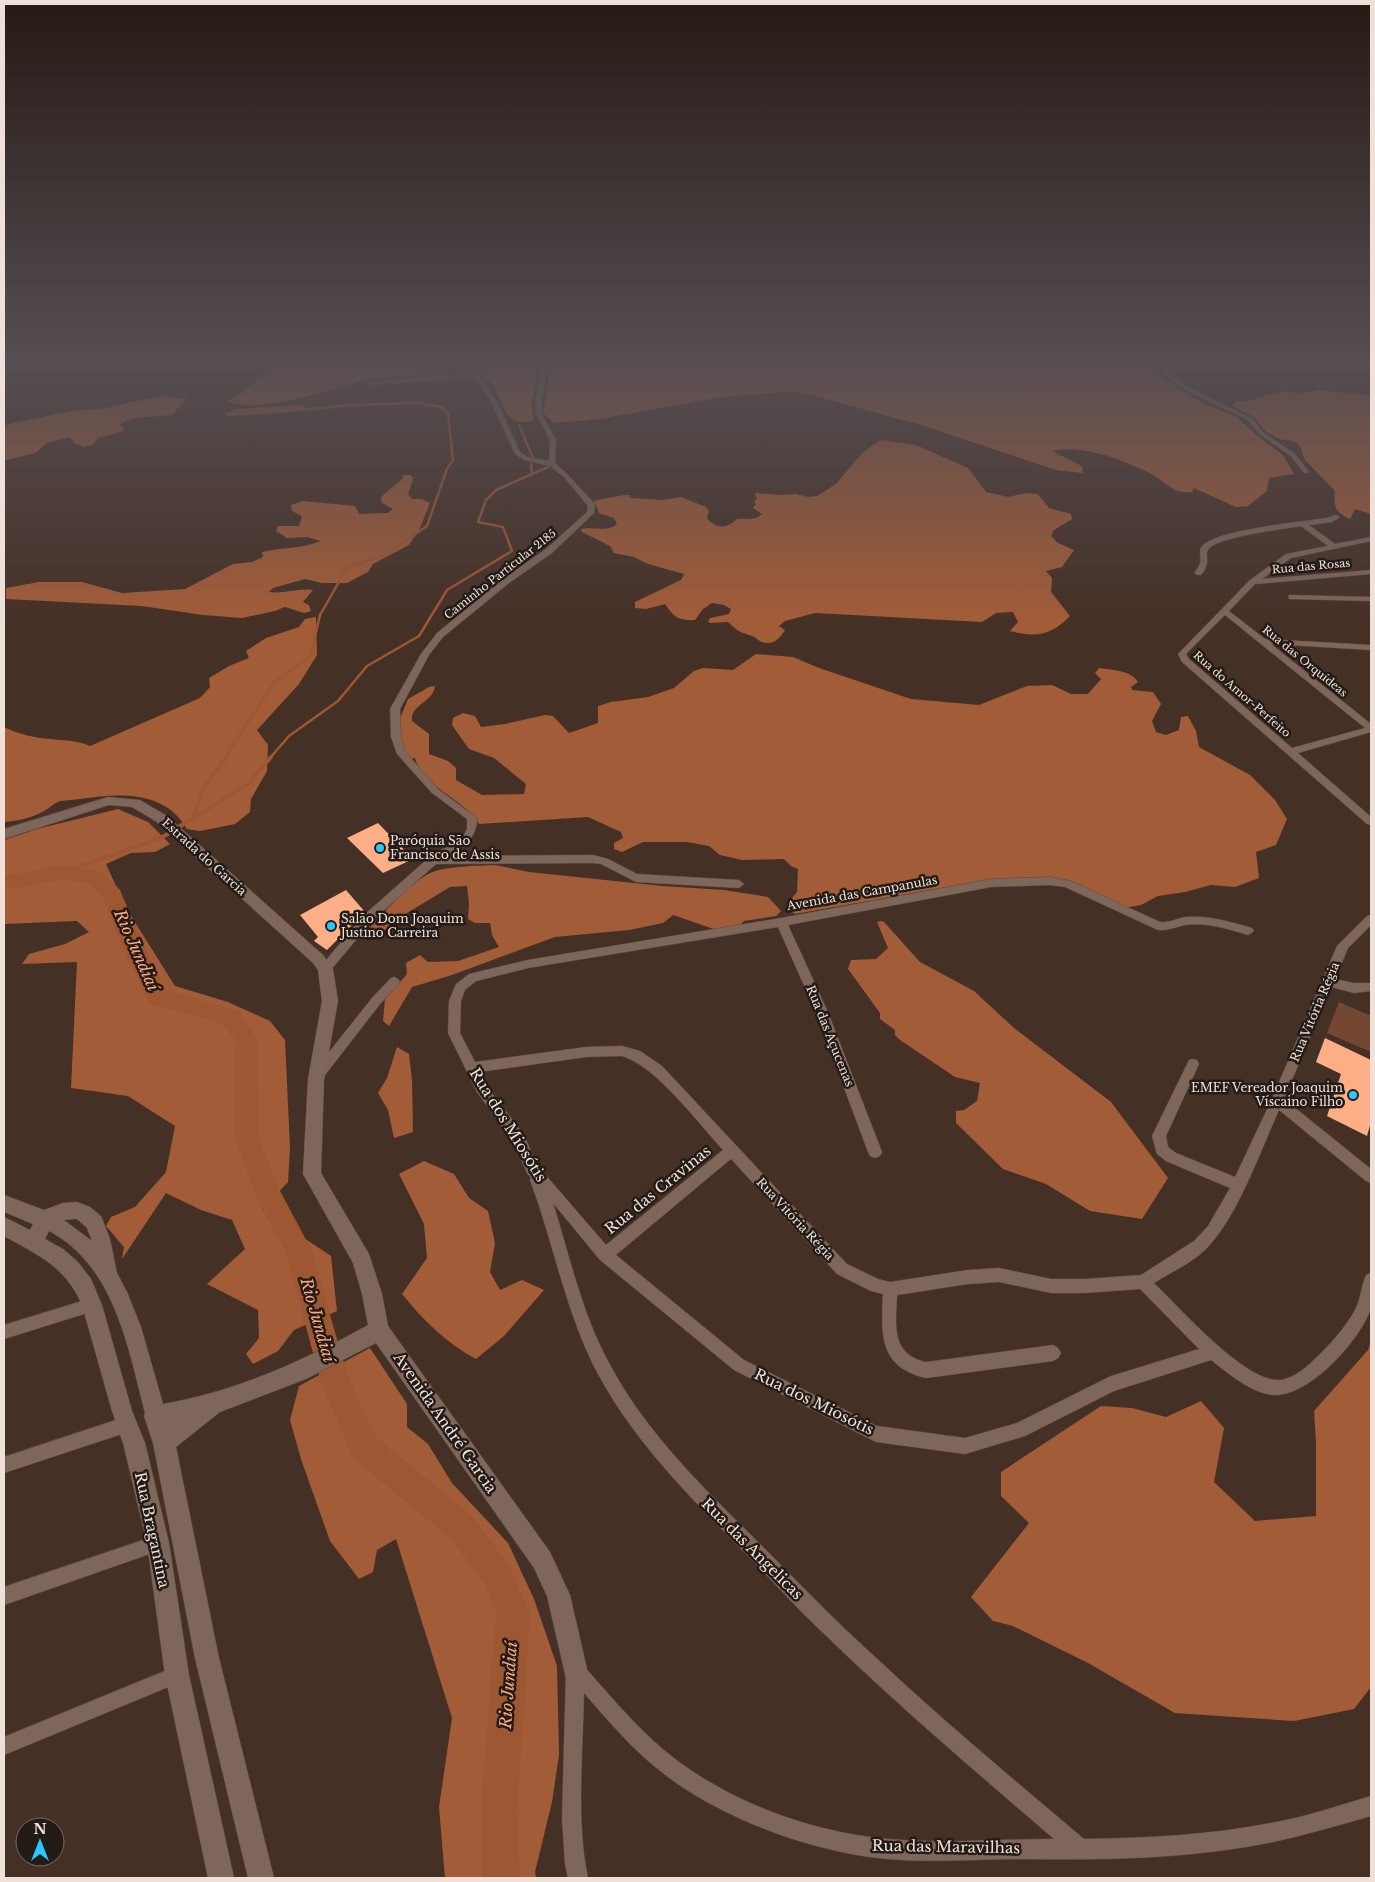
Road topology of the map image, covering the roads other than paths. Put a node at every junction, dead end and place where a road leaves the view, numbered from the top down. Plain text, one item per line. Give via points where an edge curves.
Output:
1 (514, 447) edge
2 (553, 447) edge
3 (1281, 447) edge
4 (552, 464) junction
5 (1306, 472) dead end
6 (1336, 517) dead end
7 (1303, 524) junction
8 (1371, 539) edge
9 (1333, 546) junction
10 (1371, 572) edge
11 (1198, 573) dead end
12 (1253, 582) junction
13 (1292, 597) dead end
14 (1371, 599) edge
15 (1224, 611) junction
16 (1263, 641) junction
17 (1371, 648) edge
18 (1371, 729) edge
19 (1291, 752) junction
20 (1371, 822) edge
21 (4, 834) edge
22 (434, 860) junction
23 (739, 884) dead end
24 (1371, 919) edge
25 (781, 922) junction
26 (1248, 931) dead end
27 (325, 969) junction
28 (473, 977) joint
29 (394, 982) dead end
30 (1328, 982) junction
31 (1371, 987) edge
32 (1193, 1064) dead end
33 (471, 1068) junction
34 (316, 1079) junction
35 (1277, 1101) junction
36 (732, 1151) junction
37 (874, 1152) dead end
38 (532, 1169) junction
39 (1366, 1172) edge
40 (1238, 1185) junction
41 (4, 1203) edge
42 (45, 1221) junction
43 (5, 1228) edge
44 (34, 1242) junction
45 (605, 1255) junction
46 (1371, 1280) edge
47 (1143, 1282) junction
48 (890, 1289) junction
49 (92, 1305) junction
50 (378, 1330) junction
51 (4, 1332) edge
52 (1213, 1352) junction
53 (1053, 1353) dead end
54 (214, 1404) junction
55 (128, 1424) junction
56 (159, 1430) junction
57 (4, 1465) edge
58 (158, 1543) junction
59 (4, 1596) edge
60 (575, 1669) junction
61 (177, 1675) junction
62 (4, 1746) edge
63 (1371, 1806) edge
64 (1082, 1850) junction
65 (221, 1878) edge
66 (261, 1878) edge
67 (578, 1878) edge

1 - 4 street via 526,459
2 - 4 street
3 - 5 street via 1293,455
4 - 22 street, Caminho Particular 2185 via 592,506 590,513 550,551 506,581 440,635 425,654 395,709 400,752 435,791 472,818 468,837
6 - 7 street
7 - 9 street
7 - 11 street via 1217,541 1203,550 1206,562
8 - 9 street, Rua do Amor-Perfeito
9 - 12 street, Rua do Amor-Perfeito via 1289,556
10 - 12 street, Rua das Rosas
12 - 15 street, Rua do Amor-Perfeito
13 - 14 street
15 - 16 street, Rua das Orquídeas
15 - 19 street, Rua do Amor-Perfeito via 1185,649 1183,657
16 - 17 street
16 - 18 street, Rua das Orquídeas
18 - 19 street
19 - 20 street, Rua do Amor-Perfeito
21 - 27 street, Estrada do Garcia via 108,801 135,803 162,819 318,959
22 - 23 street via 593,859 605,861 636,878
22 - 27 street via 368,918
24 - 30 street, Rua Vitória Régia via 1343,946
25 - 26 street, Avenida das Campanulas via 991,883 1050,881 1067,884 1158,926 1169,928 1182,922 1205,921
25 - 28 street, Avenida das Campanulas via 528,964
25 - 37 street, Rua das Açucenas via 821,1010
27 - 34 street, Avenida André Garcia via 330,1001
28 - 33 street, Rua dos Miosótis via 460,987 455,1001 454,1033
29 - 34 street
30 - 31 street via 1354,988
30 - 35 street, Rua Vitória Régia
32 - 40 street via 1159,1136 1162,1150 1171,1157
33 - 36 street, Rua Vitória Régia via 586,1052 622,1051 636,1055 658,1070
33 - 38 street, Rua dos Miosótis via 480,1088 519,1139
34 - 50 street, Avenida André Garcia via 312,1174 362,1260
35 - 39 street
35 - 40 street, Rua Vitória Régia
36 - 45 street, Rua das Cravinas
36 - 48 street, Rua Vitória Régia via 842,1268 876,1286
38 - 45 street, Rua dos Miosótis
38 - 64 street, Rua das Angelicas via 550,1213 580,1318 604,1369 646,1436 687,1485 836,1633
40 - 47 street, Rua Vitória Régia via 1213,1231 1199,1246
41 - 42 street
42 - 44 street
42 - 56 street via 66,1230 80,1242 110,1277 139,1352
43 - 44 street, Rua Bragantina
44 - 49 street, Rua Bragantina via 71,1268
45 - 52 street, Rua dos Miosótis via 739,1365 876,1434 965,1446 1019,1430 1111,1384
46 - 52 street via 1362,1312 1336,1348 1306,1378 1285,1388 1268,1387
47 - 48 street, Rua Vitória Régia via 1051,1286 999,1276 968,1277
47 - 52 street
48 - 53 street via 889,1338 894,1350 907,1364 926,1370
49 - 51 street
49 - 55 street, Rua Bragantina
50 - 54 street via 296,1372
50 - 60 street, Avenida André Garcia via 542,1560 558,1596
54 - 56 street
54 - 56 street
55 - 57 street
55 - 58 street, Rua Bragantina
56 - 66 street via 207,1658
58 - 59 street
58 - 61 street, Rua Bragantina
60 - 64 street, Rua das Maravilhas via 647,1749 689,1780 789,1827 839,1841 888,1849
60 - 67 street, Avenida André Garcia via 572,1819
61 - 62 street
61 - 65 street, Rua Bragantina
63 - 64 street, Rua das Maravilhas via 1272,1832 1184,1845

